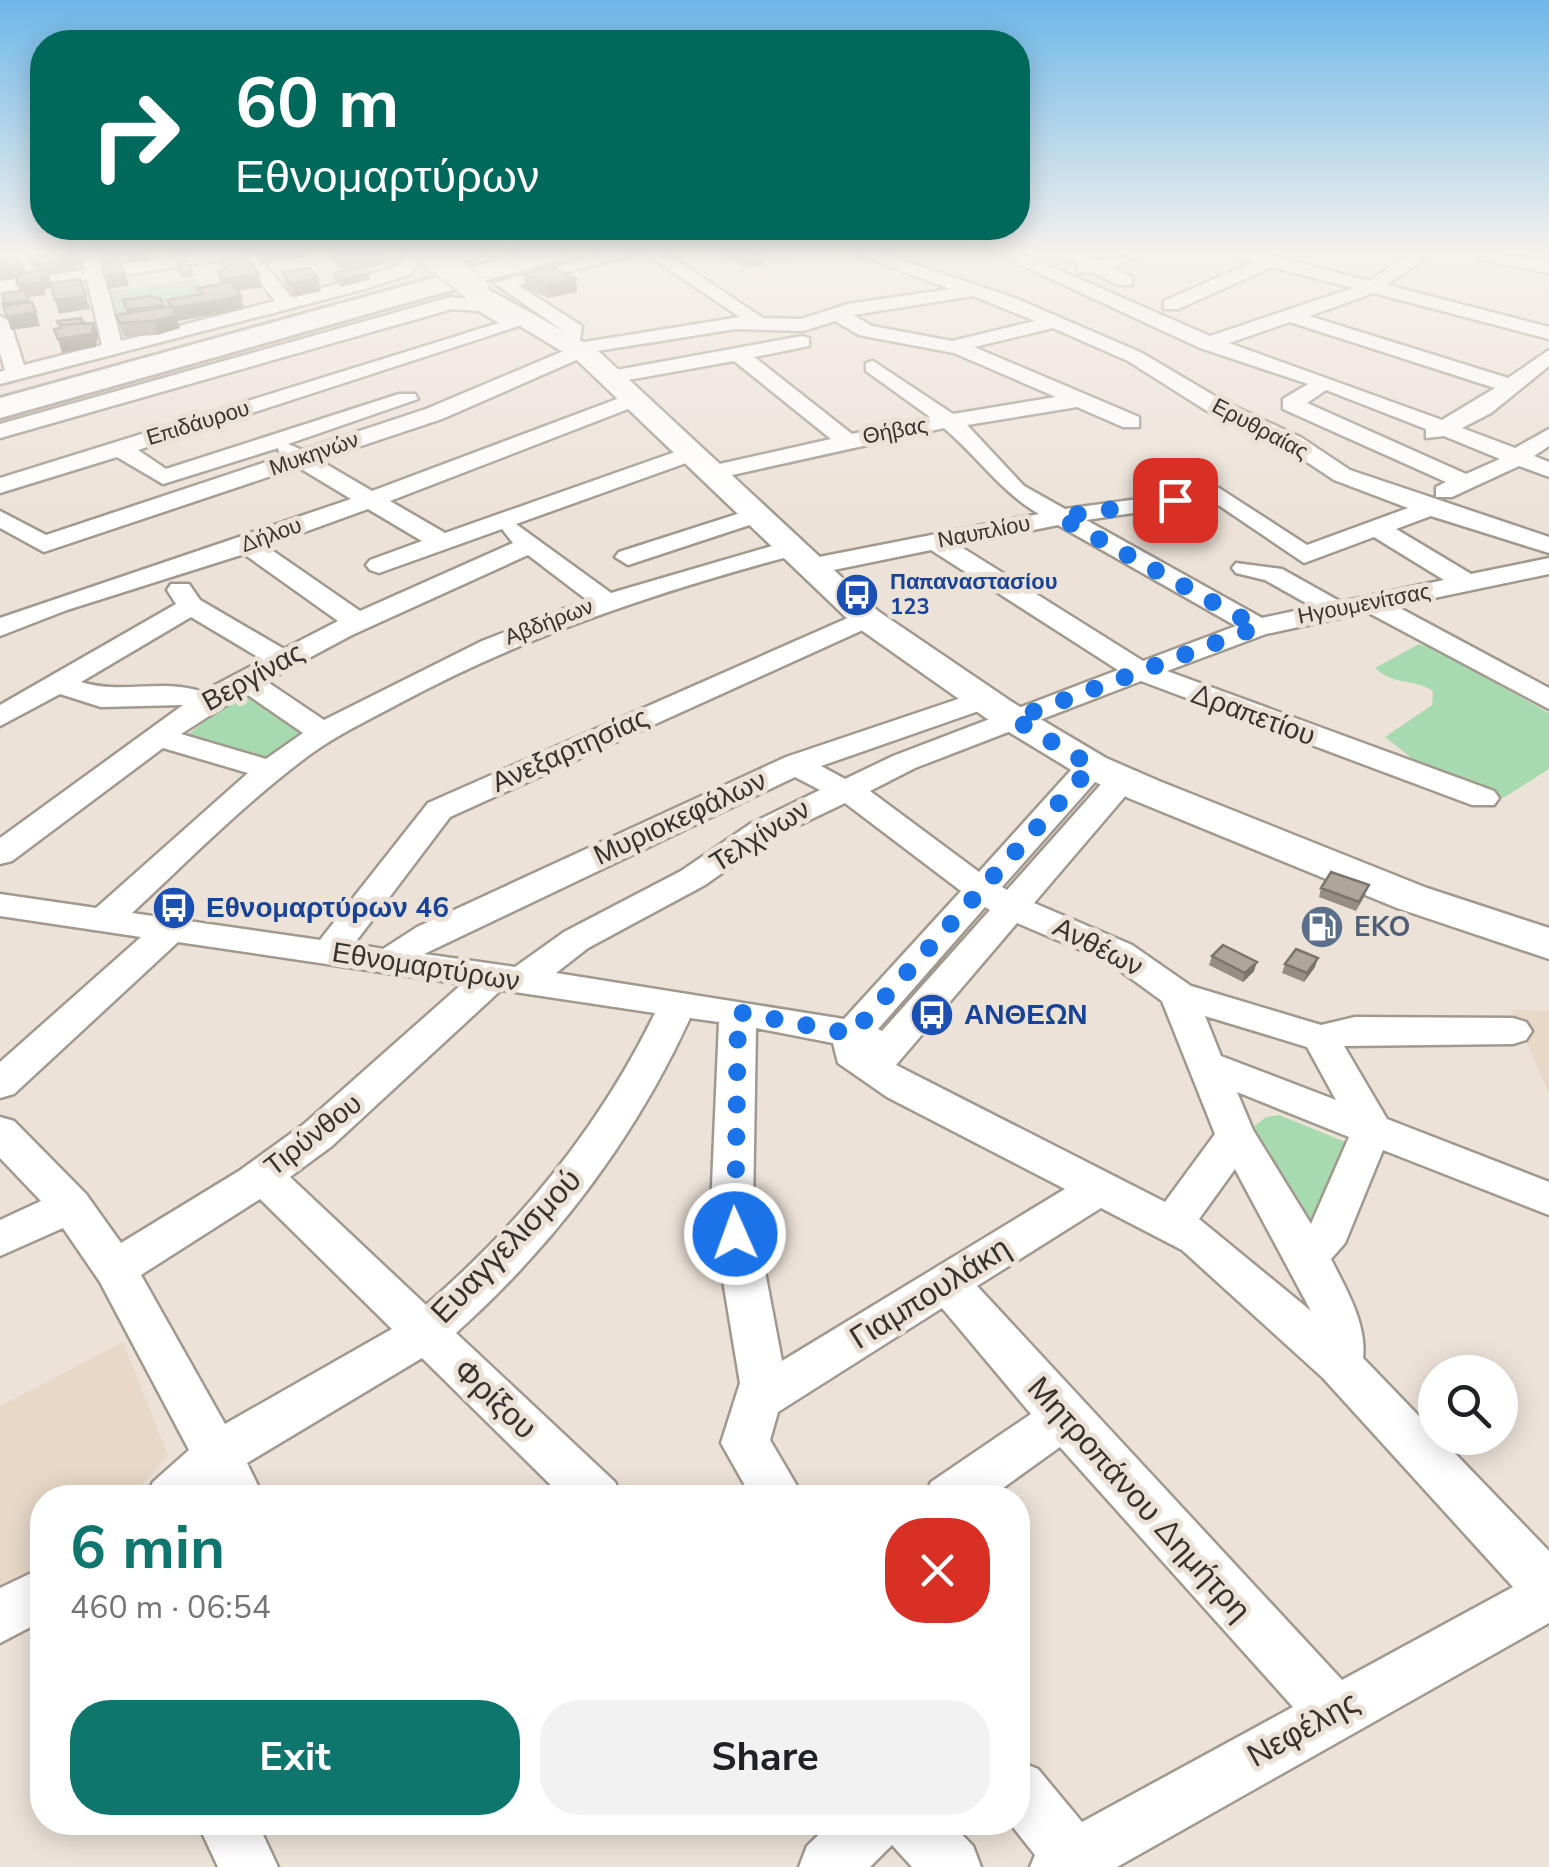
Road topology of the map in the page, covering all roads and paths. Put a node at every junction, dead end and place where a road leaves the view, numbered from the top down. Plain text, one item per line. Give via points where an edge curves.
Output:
1 (111, 341) edge
2 (147, 341) edge
3 (175, 341) edge
4 (238, 341) edge
5 (288, 341) edge
6 (316, 341) edge
7 (552, 341) edge
8 (558, 341) edge
9 (564, 341) edge
10 (792, 341) edge
11 (804, 341) edge
12 (927, 341) edge
13 (974, 341) edge
14 (1097, 341) edge
15 (1210, 341) edge
16 (1404, 341) edge
17 (1483, 341) edge
18 (1205, 342) junction
19 (794, 343) junction
20 (954, 346) junction
21 (4, 347) edge
22 (113, 350) junction
23 (737, 354) junction
24 (1462, 354) junction
25 (1549, 356) edge
26 (1143, 362) junction
27 (873, 367) dead end
28 (6, 382) edge
29 (1324, 382) junction
30 (1511, 386) junction
31 (622, 388) junction
32 (1079, 400) junction
33 (466, 401) junction
34 (0, 408) edge
35 (226, 415) junction
36 (0, 417) edge
37 (948, 421) junction
38 (1131, 422) dead end
39 (1450, 428) junction
40 (0, 431) edge
41 (1549, 436) edge
42 (846, 441) junction
43 (271, 442) junction
44 (119, 448) junction
45 (1388, 450) junction
46 (1519, 458) junction
47 (301, 459) junction
48 (703, 462) junction
49 (1549, 470) edge
50 (1465, 482) junction
51 (0, 486) edge
52 (369, 499) junction
53 (1426, 507) junction
54 (756, 515) junction
55 (1059, 517) junction
56 (3, 522) edge
57 (500, 522) junction
58 (1376, 528) junction
59 (442, 542) junction
60 (936, 542) junction
61 (246, 544) junction
62 (532, 544) junction
63 (1549, 544) edge
64 (628, 557) dead end
65 (799, 558) junction
66 (379, 565) dead end
67 (1549, 566) edge
68 (1245, 568) dead end
69 (158, 576) junction
70 (1467, 583) junction
71 (89, 594) junction
72 (604, 601) junction
73 (1370, 602) junction
74 (191, 606) junction
75 (1335, 609) junction
76 (866, 618) junction
77 (358, 622) junction
78 (1258, 627) junction
79 (0, 628) edge
80 (134, 638) junction
81 (282, 660) junction
82 (1137, 670) junction
83 (245, 680) junction
84 (54, 683) junction
85 (983, 700) junction
86 (1549, 700) edge
87 (204, 703) junction
88 (0, 718) edge
89 (1014, 719) junction
90 (323, 732) junction
91 (157, 737) junction
92 (798, 764) junction
93 (272, 770) junction
94 (1108, 773) junction
95 (840, 789) junction
96 (1483, 798) dead end
97 (0, 854) edge
98 (994, 897) junction
99 (0, 905) edge
100 (103, 920) junction
101 (170, 930) junction
102 (1549, 944) edge
103 (329, 952) junction
104 (389, 961) junction
105 (507, 979) junction
106 (1178, 994) junction
107 (678, 1004) junction
108 (738, 1012) junction
109 (1513, 1032) dead end
110 (1321, 1038) junction
111 (865, 1048) junction
112 (1204, 1064) junction
113 (0, 1084) edge
114 (1372, 1129) junction
115 (0, 1132) edge
116 (1236, 1136) junction
117 (262, 1176) junction
118 (1102, 1186) junction
119 (1549, 1200) edge
120 (71, 1206) junction
121 (1174, 1223) junction
122 (0, 1239) edge
123 (1304, 1253) junction
124 (115, 1269) junction
125 (947, 1283) junction
126 (424, 1332) junction
127 (1338, 1364) junction
128 (759, 1399) junction
129 (1064, 1418) junction
130 (217, 1455) junction
131 (184, 1485) edge
132 (233, 1485) edge
133 (584, 1485) edge
134 (772, 1485) edge
135 (967, 1485) edge
136 (1549, 1591) edge
137 (30, 1600) edge
138 (0, 1616) edge
139 (1334, 1712) junction
140 (1030, 1807) edge
141 (232, 1835) edge
142 (861, 1835) edge
143 (922, 1835) edge
144 (1066, 1862) edge
145 (248, 1867) edge
146 (828, 1867) edge
147 (952, 1867) edge

1 - 22 street
2 - 22 street
3 - 28 highway
4 - 34 highway
5 - 36 highway
6 - 40 street
7 - 35 street, Επιδάυρου
8 - 33 street, Μυκηνών
9 - 31 main road
10 - 19 street
11 - 19 street, Δήλου
12 - 20 street
13 - 20 street
14 - 26 street, Ερυθραίας
15 - 18 street
16 - 24 street
17 - 24 street
18 - 26 street
18 - 29 street
19 - 23 street, Δήλου
20 - 32 street
21 - 28 street
22 - 28 street
23 - 31 street, Δήλου
23 - 42 street
24 - 30 street
25 - 30 street
26 - 53 street, Ερυθραίας via 1342,475
27 - 37 street
29 - 39 street
29 - 45 street via 1291,404
30 - 39 street
31 - 48 main road
31 - 52 street, Δήλου via 533,441
32 - 37 street, Θήβας
32 - 38 street
33 - 43 street via 441,390
33 - 47 street, Μυκηνών
35 - 43 street
35 - 44 street, Επιδάυρου
37 - 42 street, Θήβας
37 - 55 street via 1016,491
39 - 45 street
39 - 46 street
41 - 46 street
42 - 48 street, Θήβας
43 - 44 street via 162,477
43 - 47 street
44 - 51 street, Επιδάυρου
45 - 50 street
46 - 49 street
46 - 50 street
47 - 52 street
47 - 56 street, Μυκηνών via 44,544
48 - 54 main road
48 - 57 street, Θήβας
50 - 53 street
52 - 59 street
52 - 61 street, Δήλου
53 - 58 street
53 - 63 street, Ερυθραίας
54 - 64 street
54 - 65 main road
55 - 58 street, Ναυπλίου via 1219,495 1304,555
55 - 60 street, Ναυπλίου
55 - 78 street
57 - 59 street, Θήβας
57 - 62 street
58 - 70 street
59 - 66 street, Θήβας
60 - 65 street, Ναυπλίου
60 - 82 street, Δραπετίου
61 - 69 street, Δήλου
61 - 77 street
62 - 72 street
62 - 77 street, Βεργίνας
65 - 72 street, Αβδήρων
65 - 76 main road
67 - 70 street, Ηγουμενίτσας
68 - 75 street via 1273,574
69 - 71 street, Δήλου
69 - 74 street
70 - 73 street, Ηγουμενίτσας
71 - 79 street, Δήλου
71 - 80 street
72 - 90 street, Αβδήρων via 468,654
73 - 75 street, Ηγουμενίτσας
73 - 86 street
74 - 80 street
74 - 81 street
75 - 78 street, Ηγουμενίτσας
76 - 85 main road
76 - 103 street, Ανεξαρτησίας via 439,810
77 - 81 street, Βεργίνας
78 - 82 street, Ηγουμενίτσας
80 - 84 street
81 - 83 street, Βεργίνας
82 - 89 street, Ηγουμενίτσας
82 - 96 street, Δραπετίου
83 - 87 street, Βεργίνας
83 - 90 street
84 - 87 street via 101,698 180,694
84 - 88 street
85 - 89 main road
85 - 92 street, Μυριοκεφάλων
87 - 91 street, Βεργίνας
89 - 94 main road
89 - 95 street, Τελχίνων
90 - 93 street, Αβδήρων
91 - 93 street
91 - 97 street, Βεργίνας
92 - 95 street, Ανθέων
92 - 104 street, Μυριοκεφάλων via 429,935
93 - 100 street
94 - 98 street
94 - 102 main road via 1368,881
95 - 98 street, Ανθέων
95 - 105 street, Τελχίνων via 760,831 675,889
98 - 106 street, Ανθέων via 1094,941
98 - 111 street
99 - 100 street, Εθνομαρτύρων
100 - 101 street, Εθνομαρτύρων
101 - 103 street, Εθνομαρτύρων
101 - 113 street
103 - 104 street, Εθνομαρτύρων
104 - 105 street, Εθνομαρτύρων
105 - 107 street, Εθνομαρτύρων
105 - 117 street, Τιρύνθου
106 - 110 street
106 - 112 street
107 - 108 street, Εθνομαρτύρων
107 - 126 street, Ευαγγελισμού via 644,1079 587,1162 480,1283
108 - 111 street, Εθνομαρτύρων
108 - 128 street via 732,1208 761,1359
109 - 110 street via 1355,1030
110 - 114 street
111 - 118 street
112 - 114 street
112 - 116 street
114 - 119 street
114 - 123 street via 1324,1243
115 - 120 street
116 - 121 street
116 - 123 street
117 - 124 street, Τιρύνθου
117 - 126 street, Φρίξου
118 - 121 street
118 - 125 street, Γιαμπουλάκη
120 - 122 street
120 - 124 street
121 - 127 street via 1235,1268
123 - 127 street via 1342,1329 1345,1353
124 - 130 street
125 - 128 street, Γιαμπουλάκη
125 - 129 street, Μητροπάνου Δημήτρη
126 - 130 street, Ευαγγελισμού
126 - 133 street, Φρίξου
127 - 136 street
128 - 134 street via 745,1443
129 - 135 street
129 - 139 street, Μητροπάνου Δημήτρη
130 - 131 street, Ευαγγελισμού
130 - 132 street
136 - 139 street, Νεφέλης
137 - 138 street
139 - 144 street, Νεφέλης
140 - 144 street
141 - 145 street
142 - 146 street
143 - 147 street

